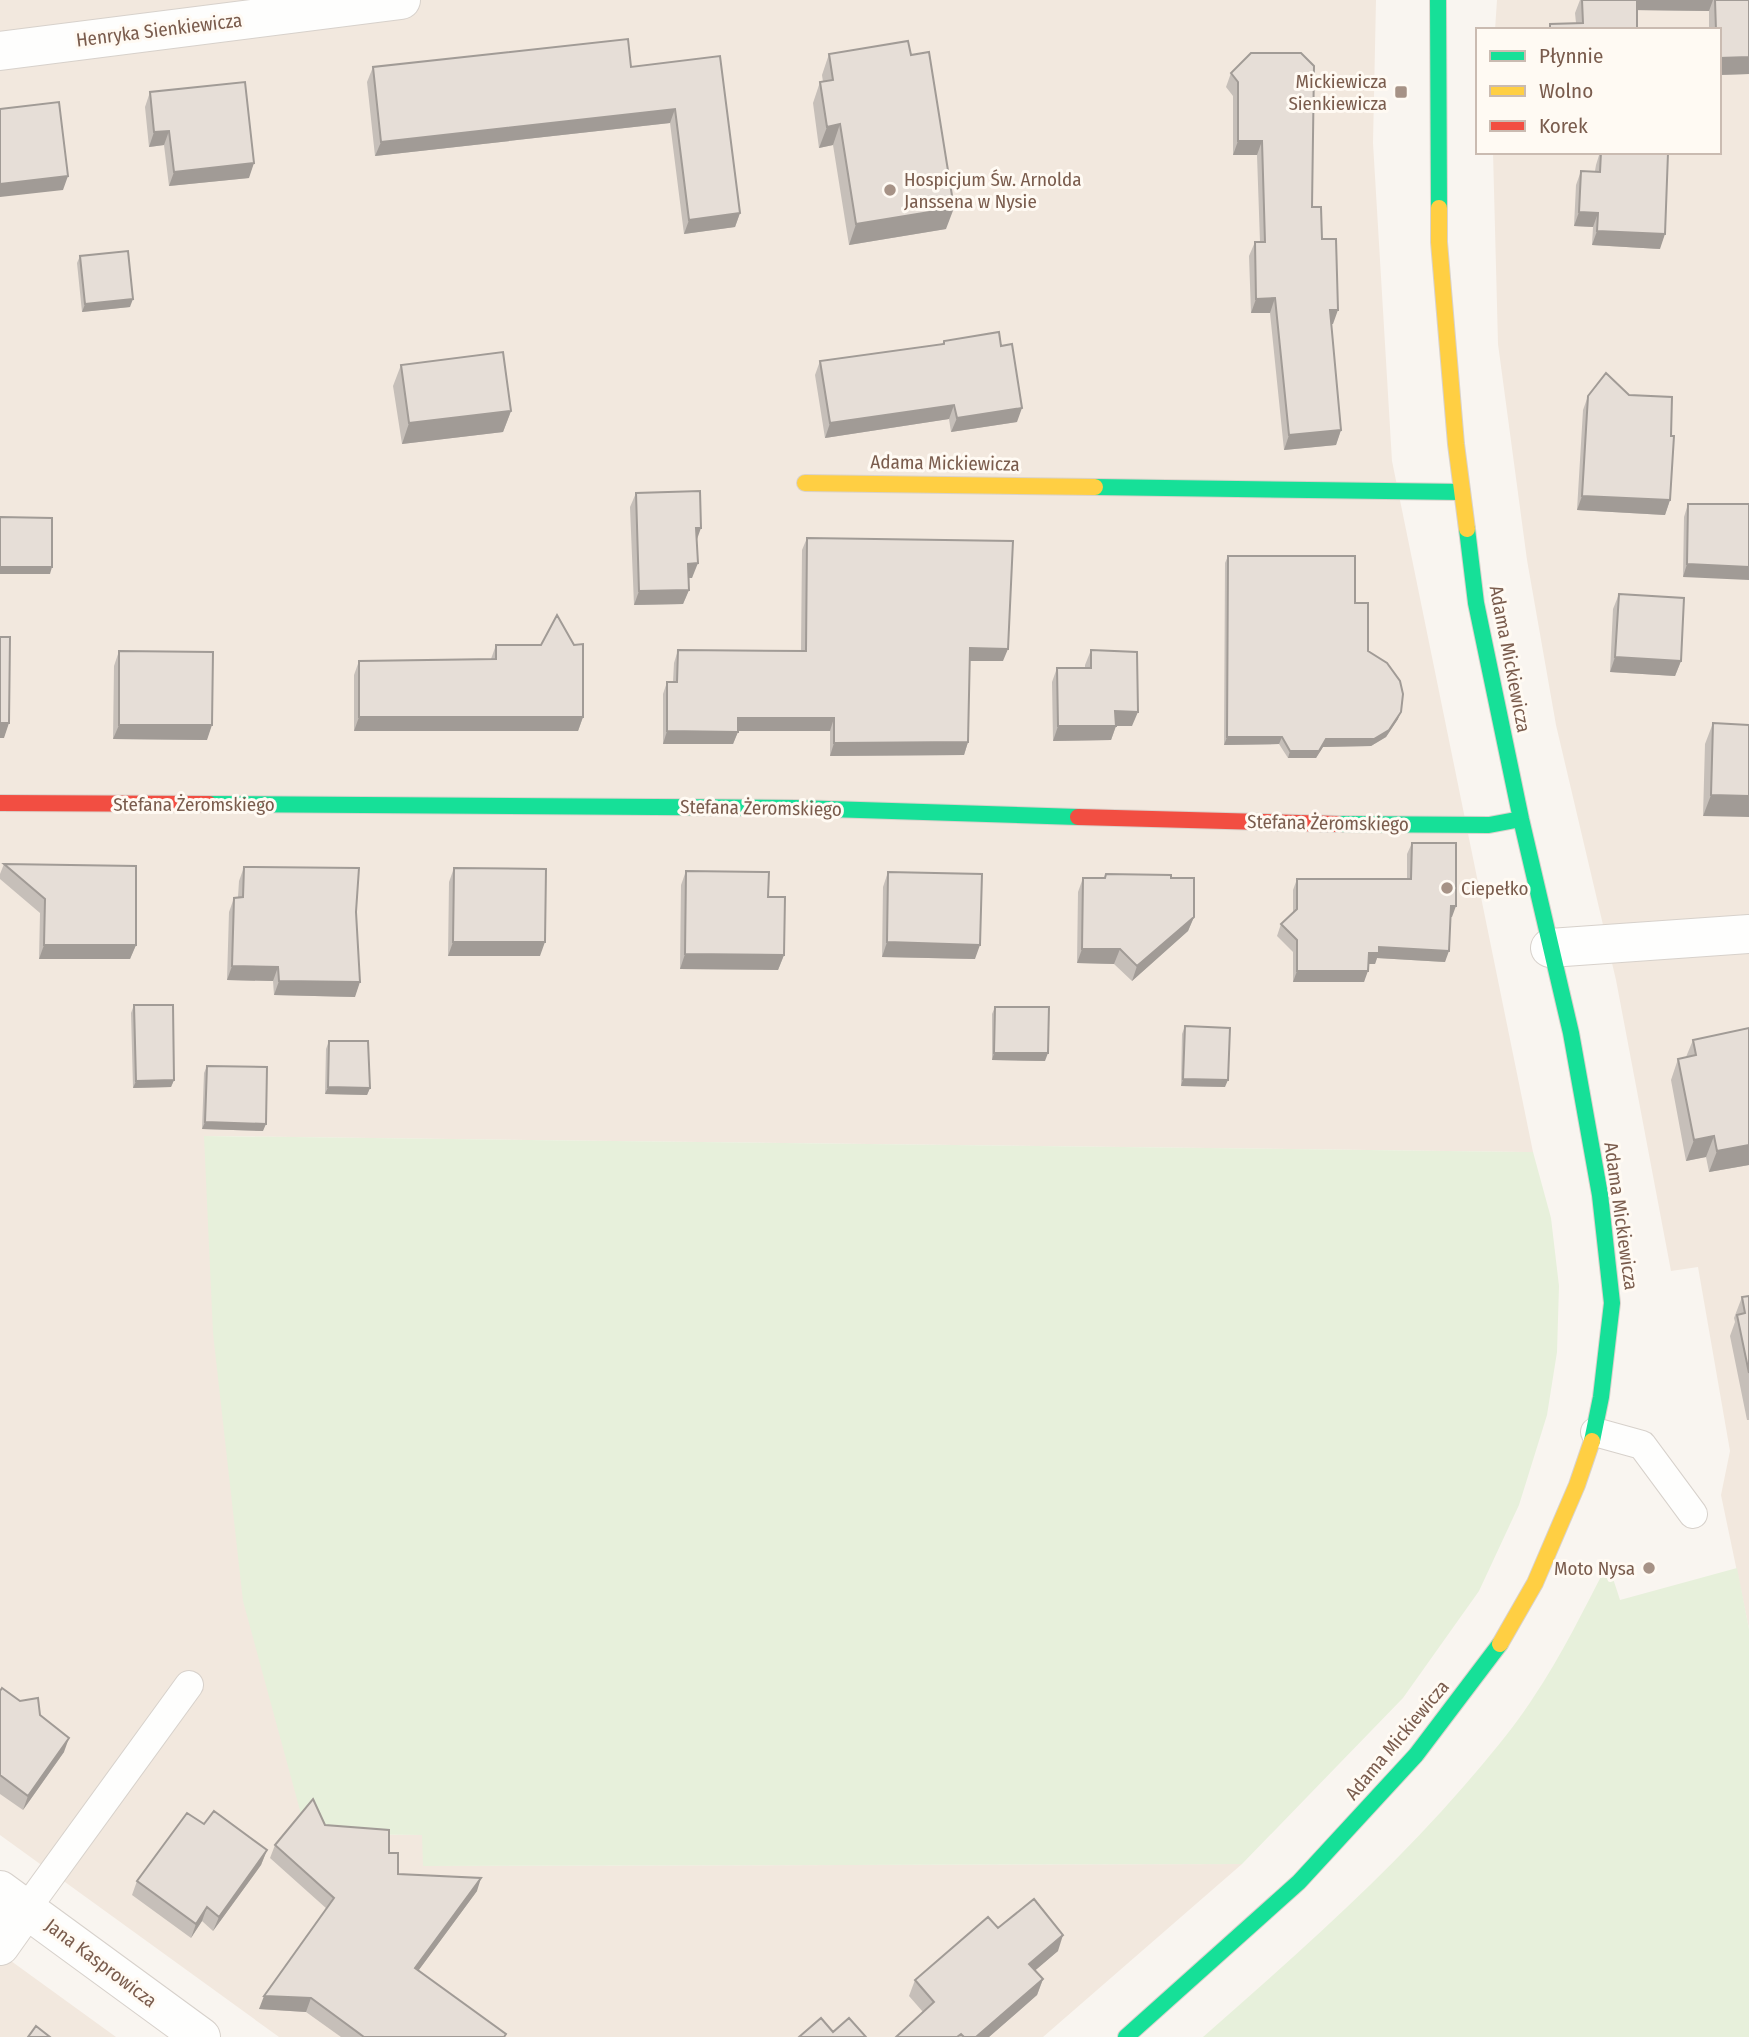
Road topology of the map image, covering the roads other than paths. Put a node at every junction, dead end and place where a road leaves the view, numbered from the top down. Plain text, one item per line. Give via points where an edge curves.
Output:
1 (401, 0) edge
2 (1437, 0) edge
3 (0, 51) edge
4 (805, 482) dead end
5 (1462, 492) junction
6 (0, 803) edge
7 (1521, 818) junction
8 (1749, 934) edge
9 (1550, 948) junction
10 (1595, 1432) junction
11 (1693, 1514) dead end
12 (189, 1685) dead end
13 (13, 1899) edge
14 (0, 1947) edge
15 (201, 2037) edge
16 (1126, 2037) edge

1 - 3 street, Henryka Sienkiewicza
2 - 5 street, Adama Mickiewicza via 1438,242
4 - 5 street, Adama Mickiewicza
5 - 7 street, Adama Mickiewicza via 1476,603
6 - 7 street, Stefana Żeromskiego via 797,808 1324,824 1489,825
7 - 9 street, Adama Mickiewicza
8 - 9 street
9 - 10 street, Adama Mickiewicza via 1571,1033 1600,1195 1612,1303
10 - 11 lane via 1642,1445
10 - 16 street, Adama Mickiewicza via 1535,1583 1493,1656 1403,1770 1299,1882
12 - 13 lane
13 - 14 street
13 - 15 street, Jana Kasprowicza

